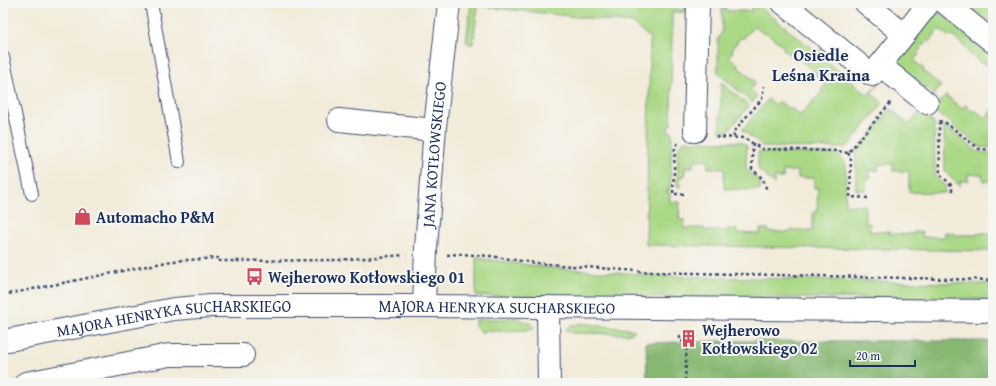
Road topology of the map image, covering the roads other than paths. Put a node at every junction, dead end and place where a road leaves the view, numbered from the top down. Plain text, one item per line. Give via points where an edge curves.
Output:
1 (151, 3) edge
2 (449, 3) edge
3 (698, 3) edge
4 (783, 3) edge
5 (866, 3) edge
6 (929, 3) edge
7 (945, 3) edge
8 (904, 35) junction
9 (993, 42) edge
10 (3, 57) edge
11 (880, 65) junction
12 (931, 110) road end
13 (339, 120) dead end
14 (434, 130) junction
15 (695, 137) road end
16 (179, 162) dead end
17 (32, 194) dead end
18 (424, 306) junction
19 (548, 307) junction
20 (993, 311) edge
21 (3, 341) edge
22 (243, 355) dead end
23 (26, 383) edge
24 (549, 383) edge

1 - 16 lane
2 - 14 street, JANA KOTŁOWSKIEGO
3 - 15 street
4 - 11 street via 872,75
5 - 8 street
6 - 8 street
7 - 9 street
8 - 11 street
10 - 17 lane
11 - 12 street
13 - 14 street
14 - 18 street, JANA KOTŁOWSKIEGO
18 - 19 street, MAJORA HENRYKA SUCHARSKIEGO
18 - 21 street, MAJORA HENRYKA SUCHARSKIEGO via 211,306 174,309
19 - 20 street, MAJORA HENRYKA SUCHARSKIEGO
19 - 24 street
22 - 23 street via 169,355

